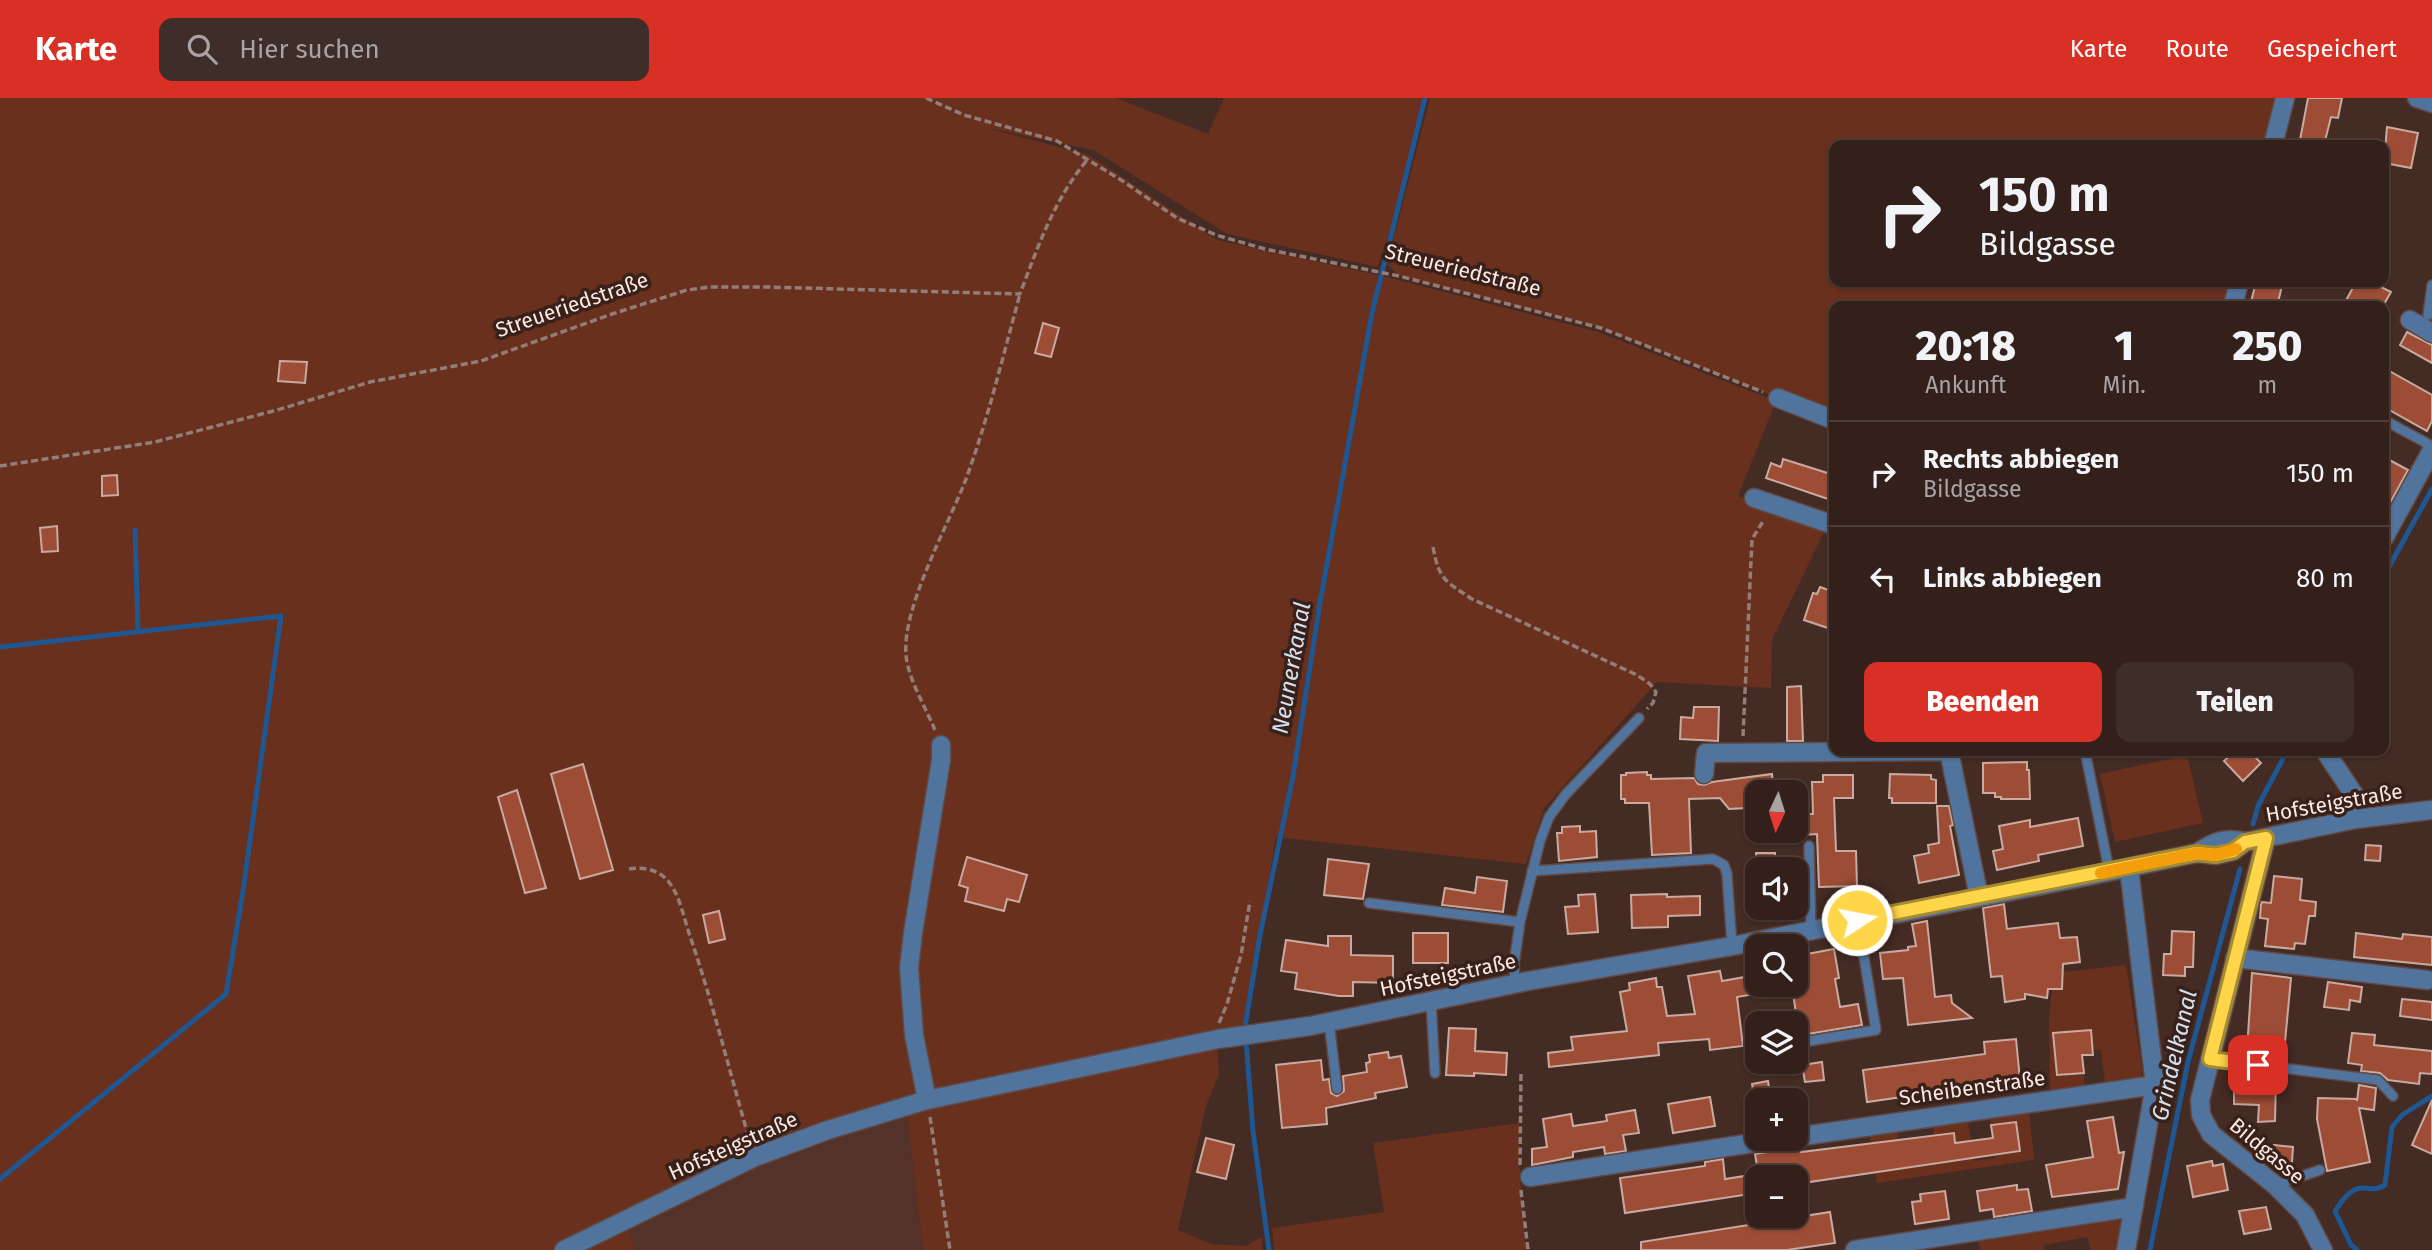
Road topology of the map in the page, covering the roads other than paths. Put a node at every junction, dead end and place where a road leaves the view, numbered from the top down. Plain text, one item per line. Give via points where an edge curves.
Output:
1 (2285, 98) edge
2 (2417, 98) edge
3 (2432, 103) edge
4 (2274, 140) edge
5 (2432, 285) edge
6 (2410, 320) dead end
7 (2430, 323) edge
8 (1778, 398) road end
9 (1829, 418) edge
10 (2389, 423) edge
11 (2432, 448) edge
12 (1754, 498) dead end
13 (2390, 512) edge
14 (1829, 524) edge
15 (1639, 718) road end
16 (941, 745) road end
17 (1829, 752) edge
18 (1950, 756) edge
19 (2086, 756) edge
20 (2328, 756) edge
21 (1704, 774) dead end
22 (2432, 810) edge
23 (2356, 819) junction
24 (2266, 838) junction
25 (1809, 846) dead end
26 (2129, 868) junction
27 (2109, 870) junction
28 (1532, 871) junction
29 (1979, 897) junction
30 (1369, 903) dead end
31 (1857, 920) junction
32 (1521, 922) junction
33 (1811, 930) junction
34 (1732, 946) junction
35 (2235, 958) junction
36 (2427, 980) dead end
37 (1515, 984) junction
38 (1432, 1001) junction
39 (1329, 1022) junction
40 (1808, 1041) edge
41 (2210, 1059) junction
42 (1435, 1073) dead end
43 (2155, 1085) junction
44 (1337, 1089) dead end
45 (2393, 1096) dead end
46 (927, 1100) junction
47 (1808, 1135) edge
48 (1745, 1144) edge
49 (2320, 1170) dead end
50 (1530, 1177) dead end
51 (2275, 1185) junction
52 (2134, 1207) junction
53 (564, 1250) edge
54 (1855, 1250) edge
55 (2126, 1250) edge
56 (2323, 1250) edge

1 - 4 street
2 - 3 street
5 - 7 lane
6 - 7 street
8 - 9 street
10 - 11 lane
11 - 13 street
12 - 14 street
15 - 28 lane via 1549,817
16 - 46 street via 909,968 914,1035
17 - 21 street via 1706,753
18 - 29 street
19 - 27 lane
20 - 23 street via 2354,796
22 - 23 street, Hofsteigstraße
23 - 24 street, Hofsteigstraße
24 - 26 street, Hofsteigstraße via 2245,842 2231,838 2197,853
24 - 35 street, Bildgasse
25 - 33 lane
26 - 27 street, Hofsteigstraße
26 - 43 street
27 - 29 street, Hofsteigstraße
28 - 32 lane
28 - 34 lane via 1713,859 1724,865 1727,874
29 - 31 street, Hofsteigstraße
30 - 32 lane
31 - 33 street, Hofsteigstraße
31 - 40 lane via 1876,1030
32 - 37 lane
33 - 34 street, Hofsteigstraße
34 - 37 street, Hofsteigstraße
35 - 36 street
35 - 41 street, Bildgasse
37 - 38 street, Hofsteigstraße
38 - 39 street, Hofsteigstraße
38 - 42 lane
39 - 44 lane
39 - 46 street, Hofsteigstraße via 1222,1039
41 - 45 lane via 2378,1080
41 - 51 street, Bildgasse via 2201,1115 2211,1134
43 - 47 street, Scheibenstraße
43 - 52 street
46 - 53 street, Hofsteigstraße via 755,1157
48 - 50 street
49 - 51 lane
51 - 56 street, Bildgasse via 2305,1214
52 - 54 street
52 - 55 street

